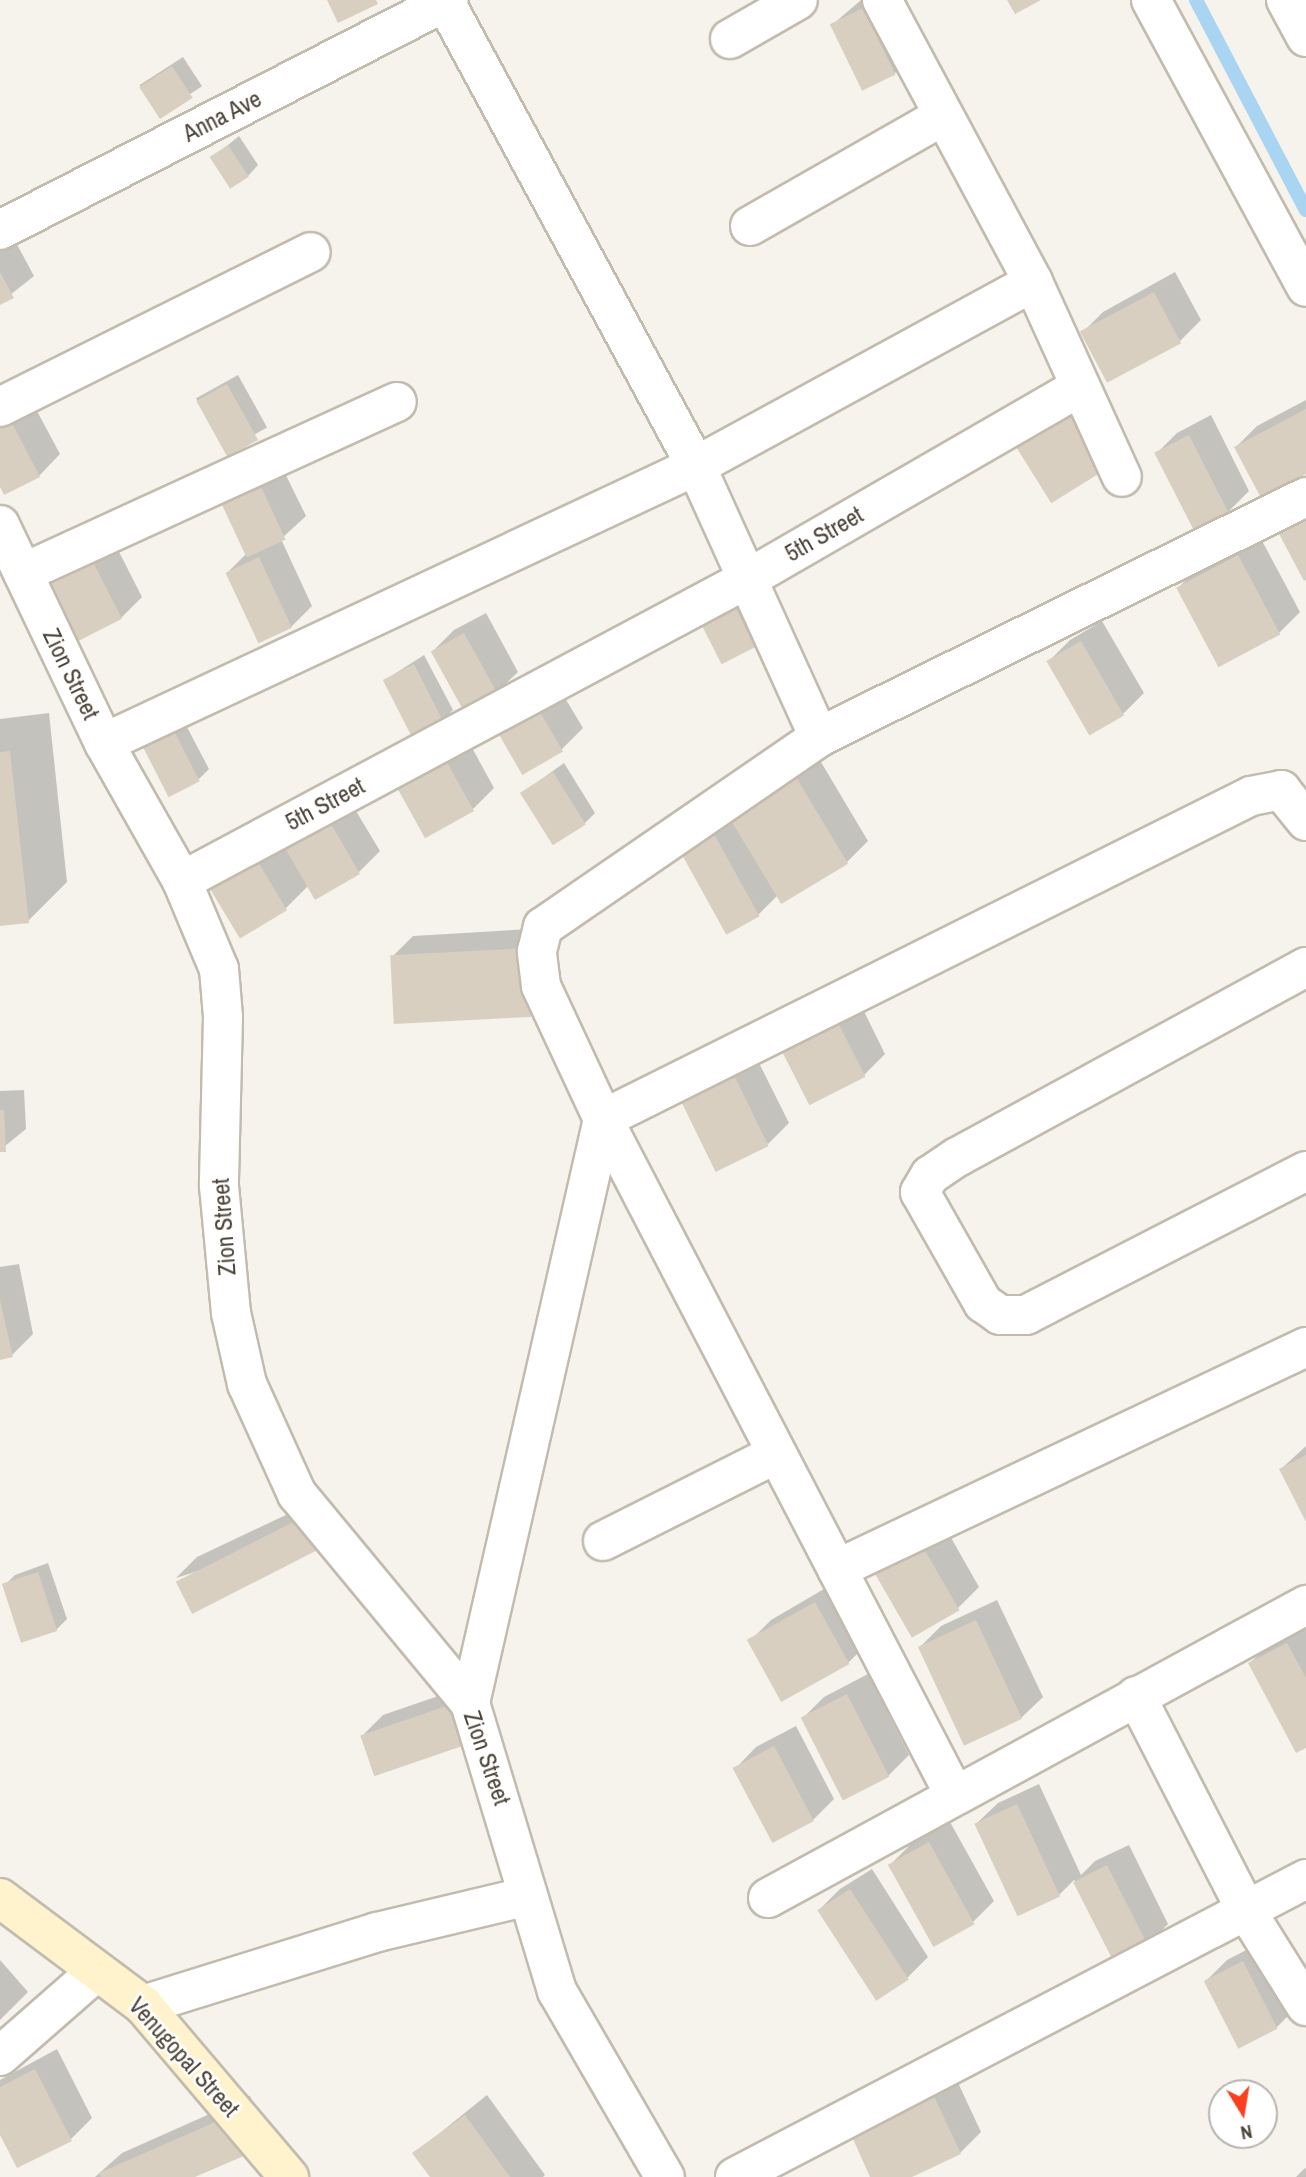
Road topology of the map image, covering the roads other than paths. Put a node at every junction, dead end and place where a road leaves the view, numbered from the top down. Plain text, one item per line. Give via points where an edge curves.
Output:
1 (798, 0) edge
2 (882, 0) edge
3 (1151, 0) edge
4 (1286, 0) edge
5 (446, 1) edge
6 (1306, 37) edge
7 (730, 39) dead end
8 (941, 117) junction
9 (750, 226) dead end
10 (0, 230) edge
11 (312, 252) dead end
12 (1033, 282) junction
13 (1306, 287) edge
14 (1080, 387) junction
15 (397, 402) dead end
16 (0, 407) edge
17 (696, 466) junction
18 (1122, 477) dead end
19 (1306, 497) edge
20 (0, 525) edge
21 (23, 573) junction
22 (749, 578) junction
23 (819, 737) junction
24 (104, 743) junction
25 (1306, 821) edge
26 (182, 881) junction
27 (1306, 967) edge
28 (603, 1119) junction
29 (1306, 1171) edge
30 (1306, 1347) edge
31 (776, 1454) junction
32 (603, 1541) dead end
33 (837, 1569) junction
34 (1306, 1605) edge
35 (1136, 1696) junction
36 (470, 1703) junction
37 (954, 1794) junction
38 (1306, 1879) edge
39 (528, 1896) junction
40 (0, 1898) edge
41 (768, 1898) dead end
42 (1247, 1912) junction
43 (97, 1971) junction
44 (143, 2005) junction
45 (1306, 2006) edge
46 (0, 2056) edge
47 (289, 2177) edge
48 (665, 2177) edge
49 (734, 2177) edge

1 - 7 street
2 - 8 street
3 - 13 street
4 - 6 street
5 - 10 street, Anna Ave
5 - 17 street
8 - 9 street
8 - 12 street
11 - 16 street
12 - 14 street
12 - 17 street
14 - 18 street
14 - 22 street, 5th Street
15 - 21 street
17 - 22 street
17 - 24 street
19 - 23 street
20 - 21 street, Zion Street
21 - 24 street, Zion Street
22 - 23 street
22 - 26 street, 5th Street
23 - 28 street via 543,927 537,951 541,986
24 - 26 street, Zion Street
25 - 28 street via 1281,790 1251,796
26 - 36 street, Zion Street via 219,969 223,1017 219,1186 231,1313 247,1384 297,1494
27 - 29 street via 957,1157 930,1175 920,1192 983,1303 1000,1315 1027,1315
28 - 31 street
28 - 36 street
30 - 33 street
31 - 32 street
31 - 33 street
33 - 37 street
34 - 35 street
35 - 37 street
35 - 42 street
36 - 39 street, Zion Street
37 - 41 street
38 - 42 street
39 - 44 street via 377,1932
39 - 48 street, Zion Street via 556,1991
40 - 43 main road, Venugopal Street
42 - 45 street
42 - 49 street
43 - 44 main road, Venugopal Street
43 - 46 street
44 - 47 main road, Venugopal Street

